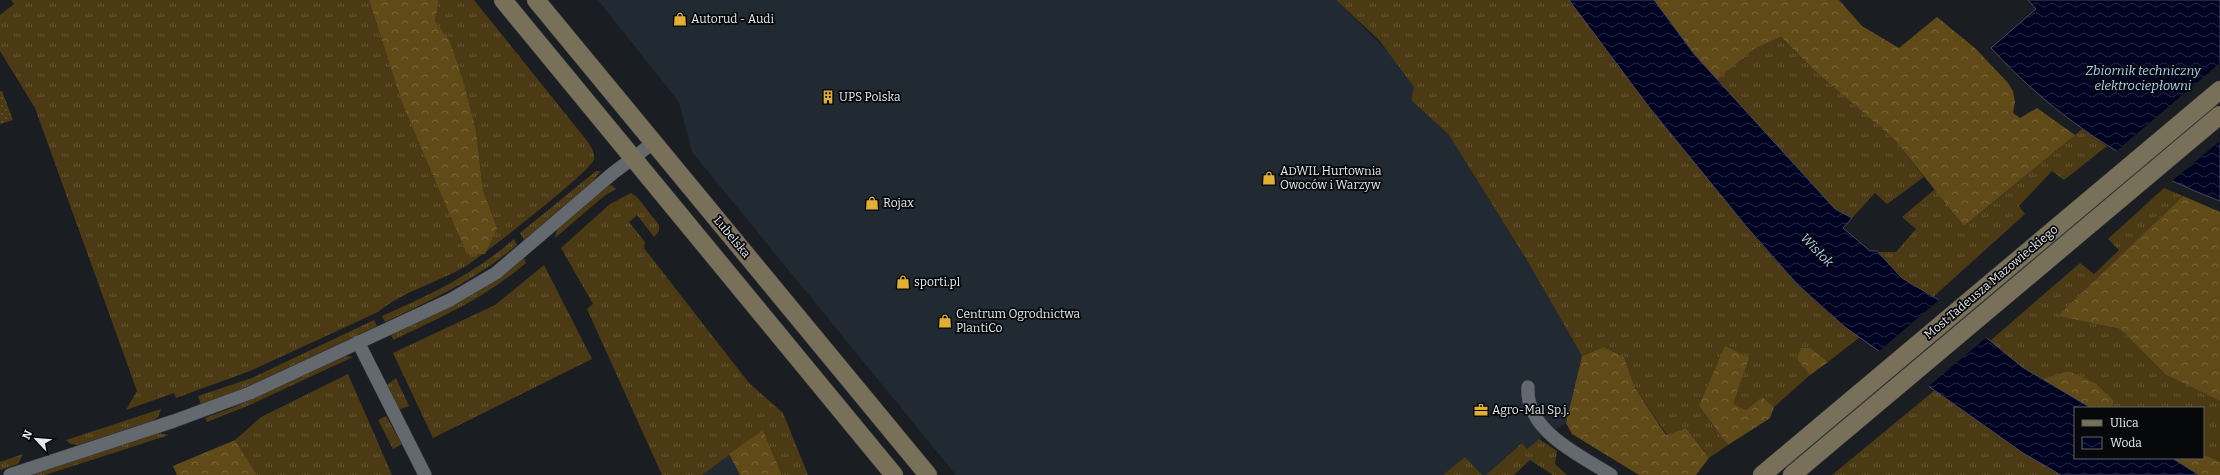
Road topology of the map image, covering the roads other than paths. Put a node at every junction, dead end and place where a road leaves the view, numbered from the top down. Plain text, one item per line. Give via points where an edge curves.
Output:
1 (503, 0) edge
2 (536, 0) edge
3 (2220, 90) edge
4 (2220, 115) edge
5 (653, 143) junction
6 (632, 157) junction
7 (358, 342) junction
8 (1528, 387) dead end
9 (10, 475) edge
10 (425, 475) edge
11 (894, 475) edge
12 (928, 475) edge
13 (1612, 475) edge
14 (1762, 475) edge
15 (1792, 475) edge

1 - 6 main road
2 - 5 main road, Lubelska
3 - 14 main road, Most Tadeusza Mazowieckiego
4 - 15 main road, Most Tadeusza Mazowieckiego
5 - 6 street
5 - 12 main road, Lubelska
6 - 7 street via 496,272 450,300
6 - 11 main road
7 - 9 street via 250,394 174,422
7 - 10 street
8 - 13 street via 1527,401 1546,432

